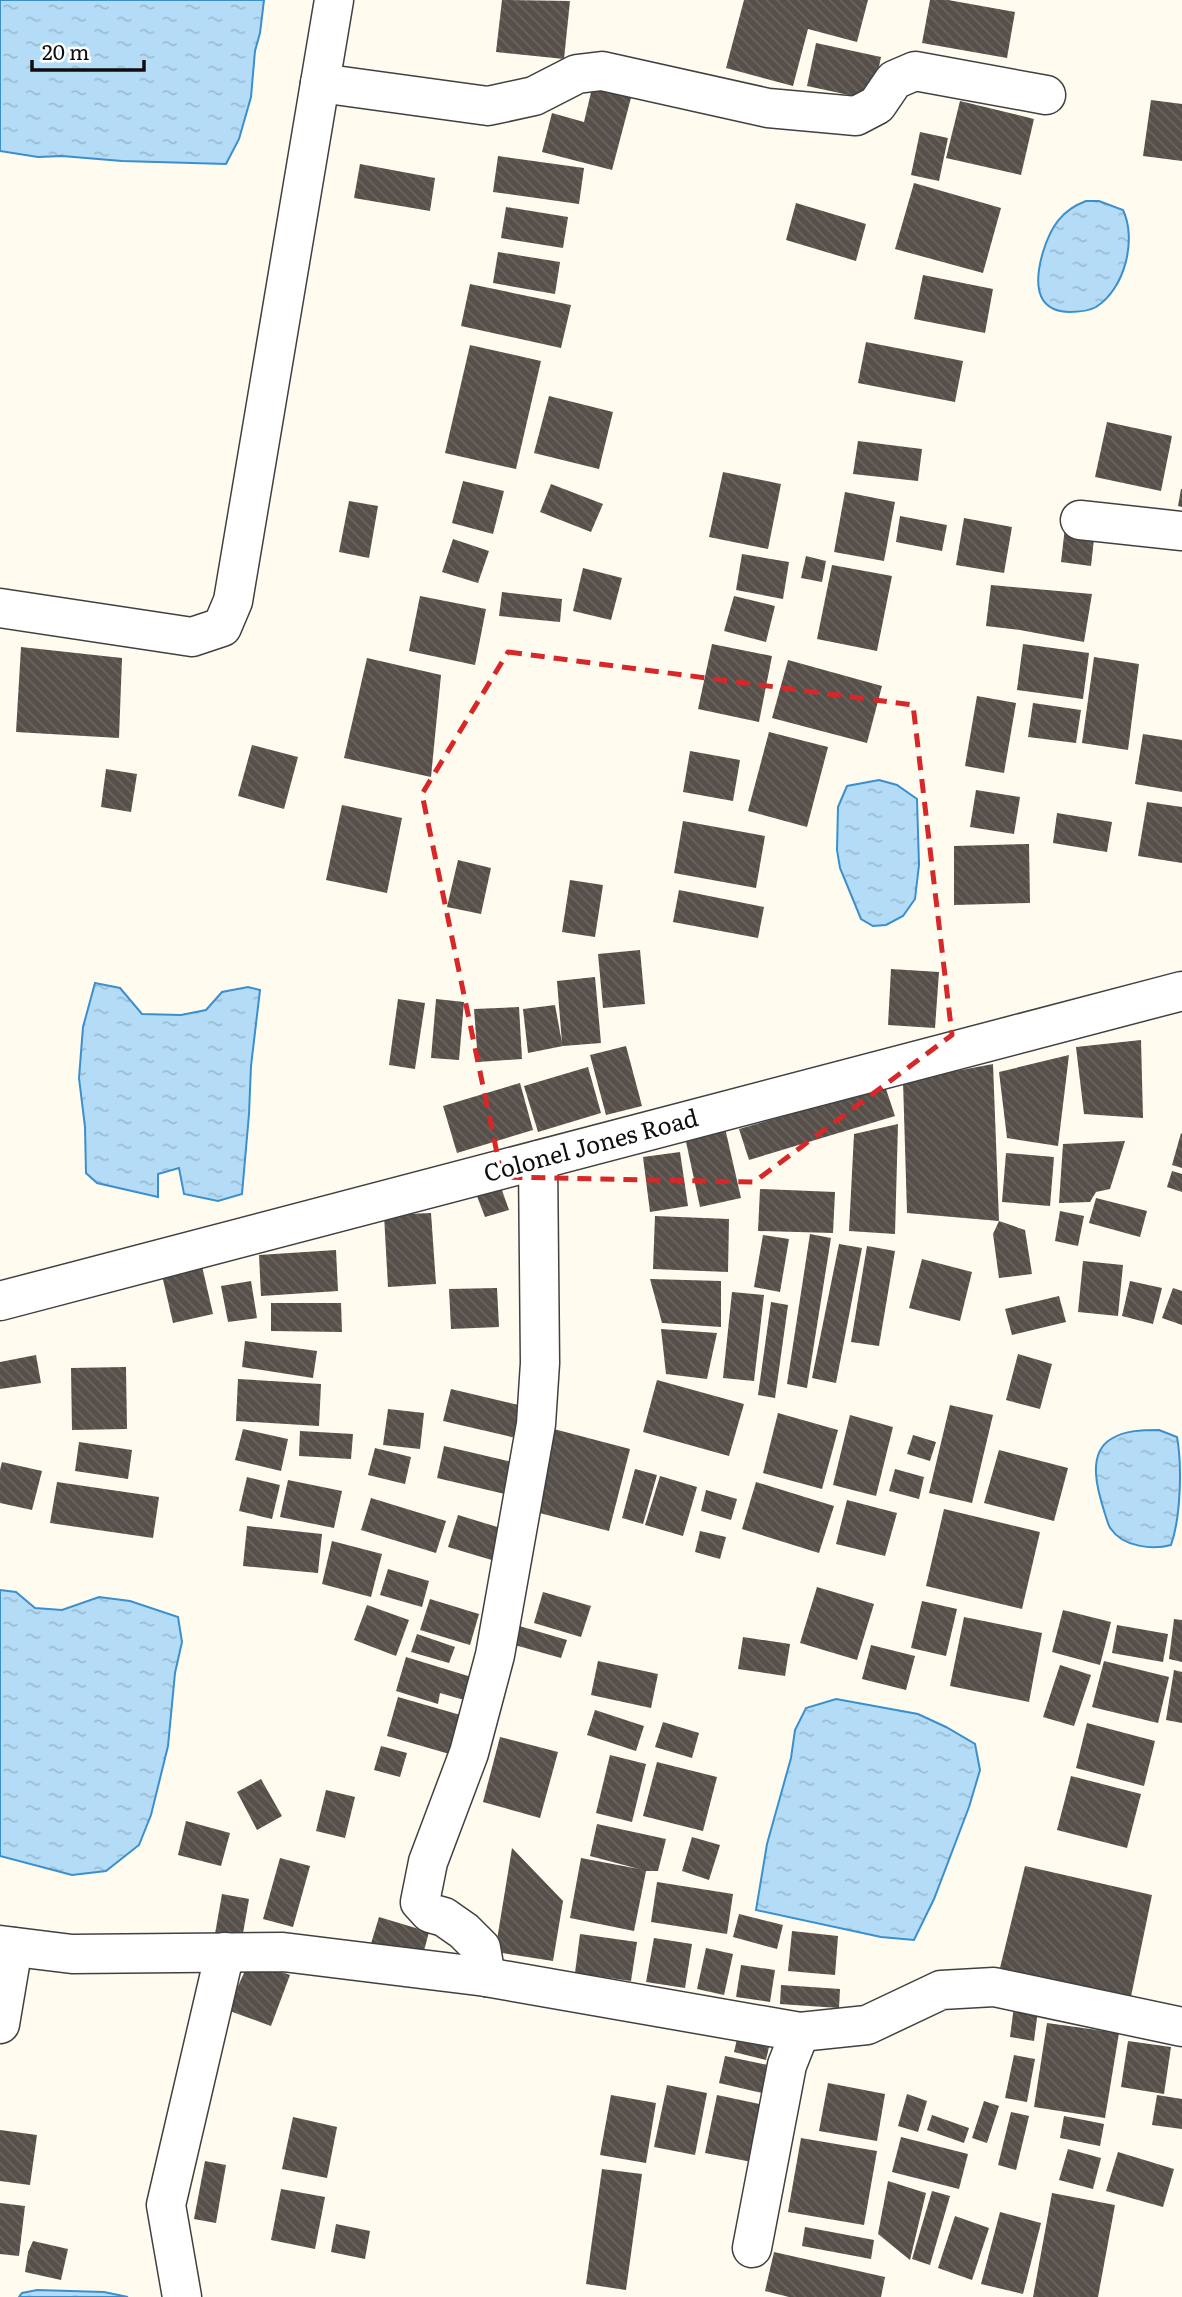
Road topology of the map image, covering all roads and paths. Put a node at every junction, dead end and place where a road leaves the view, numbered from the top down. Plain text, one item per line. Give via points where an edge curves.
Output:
1 (334, 0) edge
2 (320, 83) junction
3 (1046, 95) dead end
4 (1080, 520) dead end
5 (1182, 531) edge
6 (0, 608) edge
7 (1182, 991) edge
8 (538, 1160) junction
9 (0, 1301) edge
10 (6, 1946) edge
11 (225, 1952) junction
12 (486, 1977) junction
13 (0, 2024) edge
14 (1182, 2027) edge
15 (800, 2032) junction
16 (752, 2248) dead end
17 (182, 2297) edge

1 - 2 street
2 - 3 street via 488,106 534,96 577,74 602,71 768,108 856,116 877,106 894,80 915,71
2 - 6 street via 233,601 222,627 192,637
4 - 5 street
7 - 8 street, Colonel Jones Road
8 - 9 street, Colonel Jones Road
8 - 12 street via 540,1363 536,1424 495,1654 469,1753 428,1862 420,1902 481,1948
10 - 11 street via 72,1954
10 - 13 street
11 - 12 street via 283,1952
11 - 17 street via 166,2205
12 - 15 street
14 - 15 street via 994,1987 940,1990 867,2025
15 - 16 street via 787,2066

